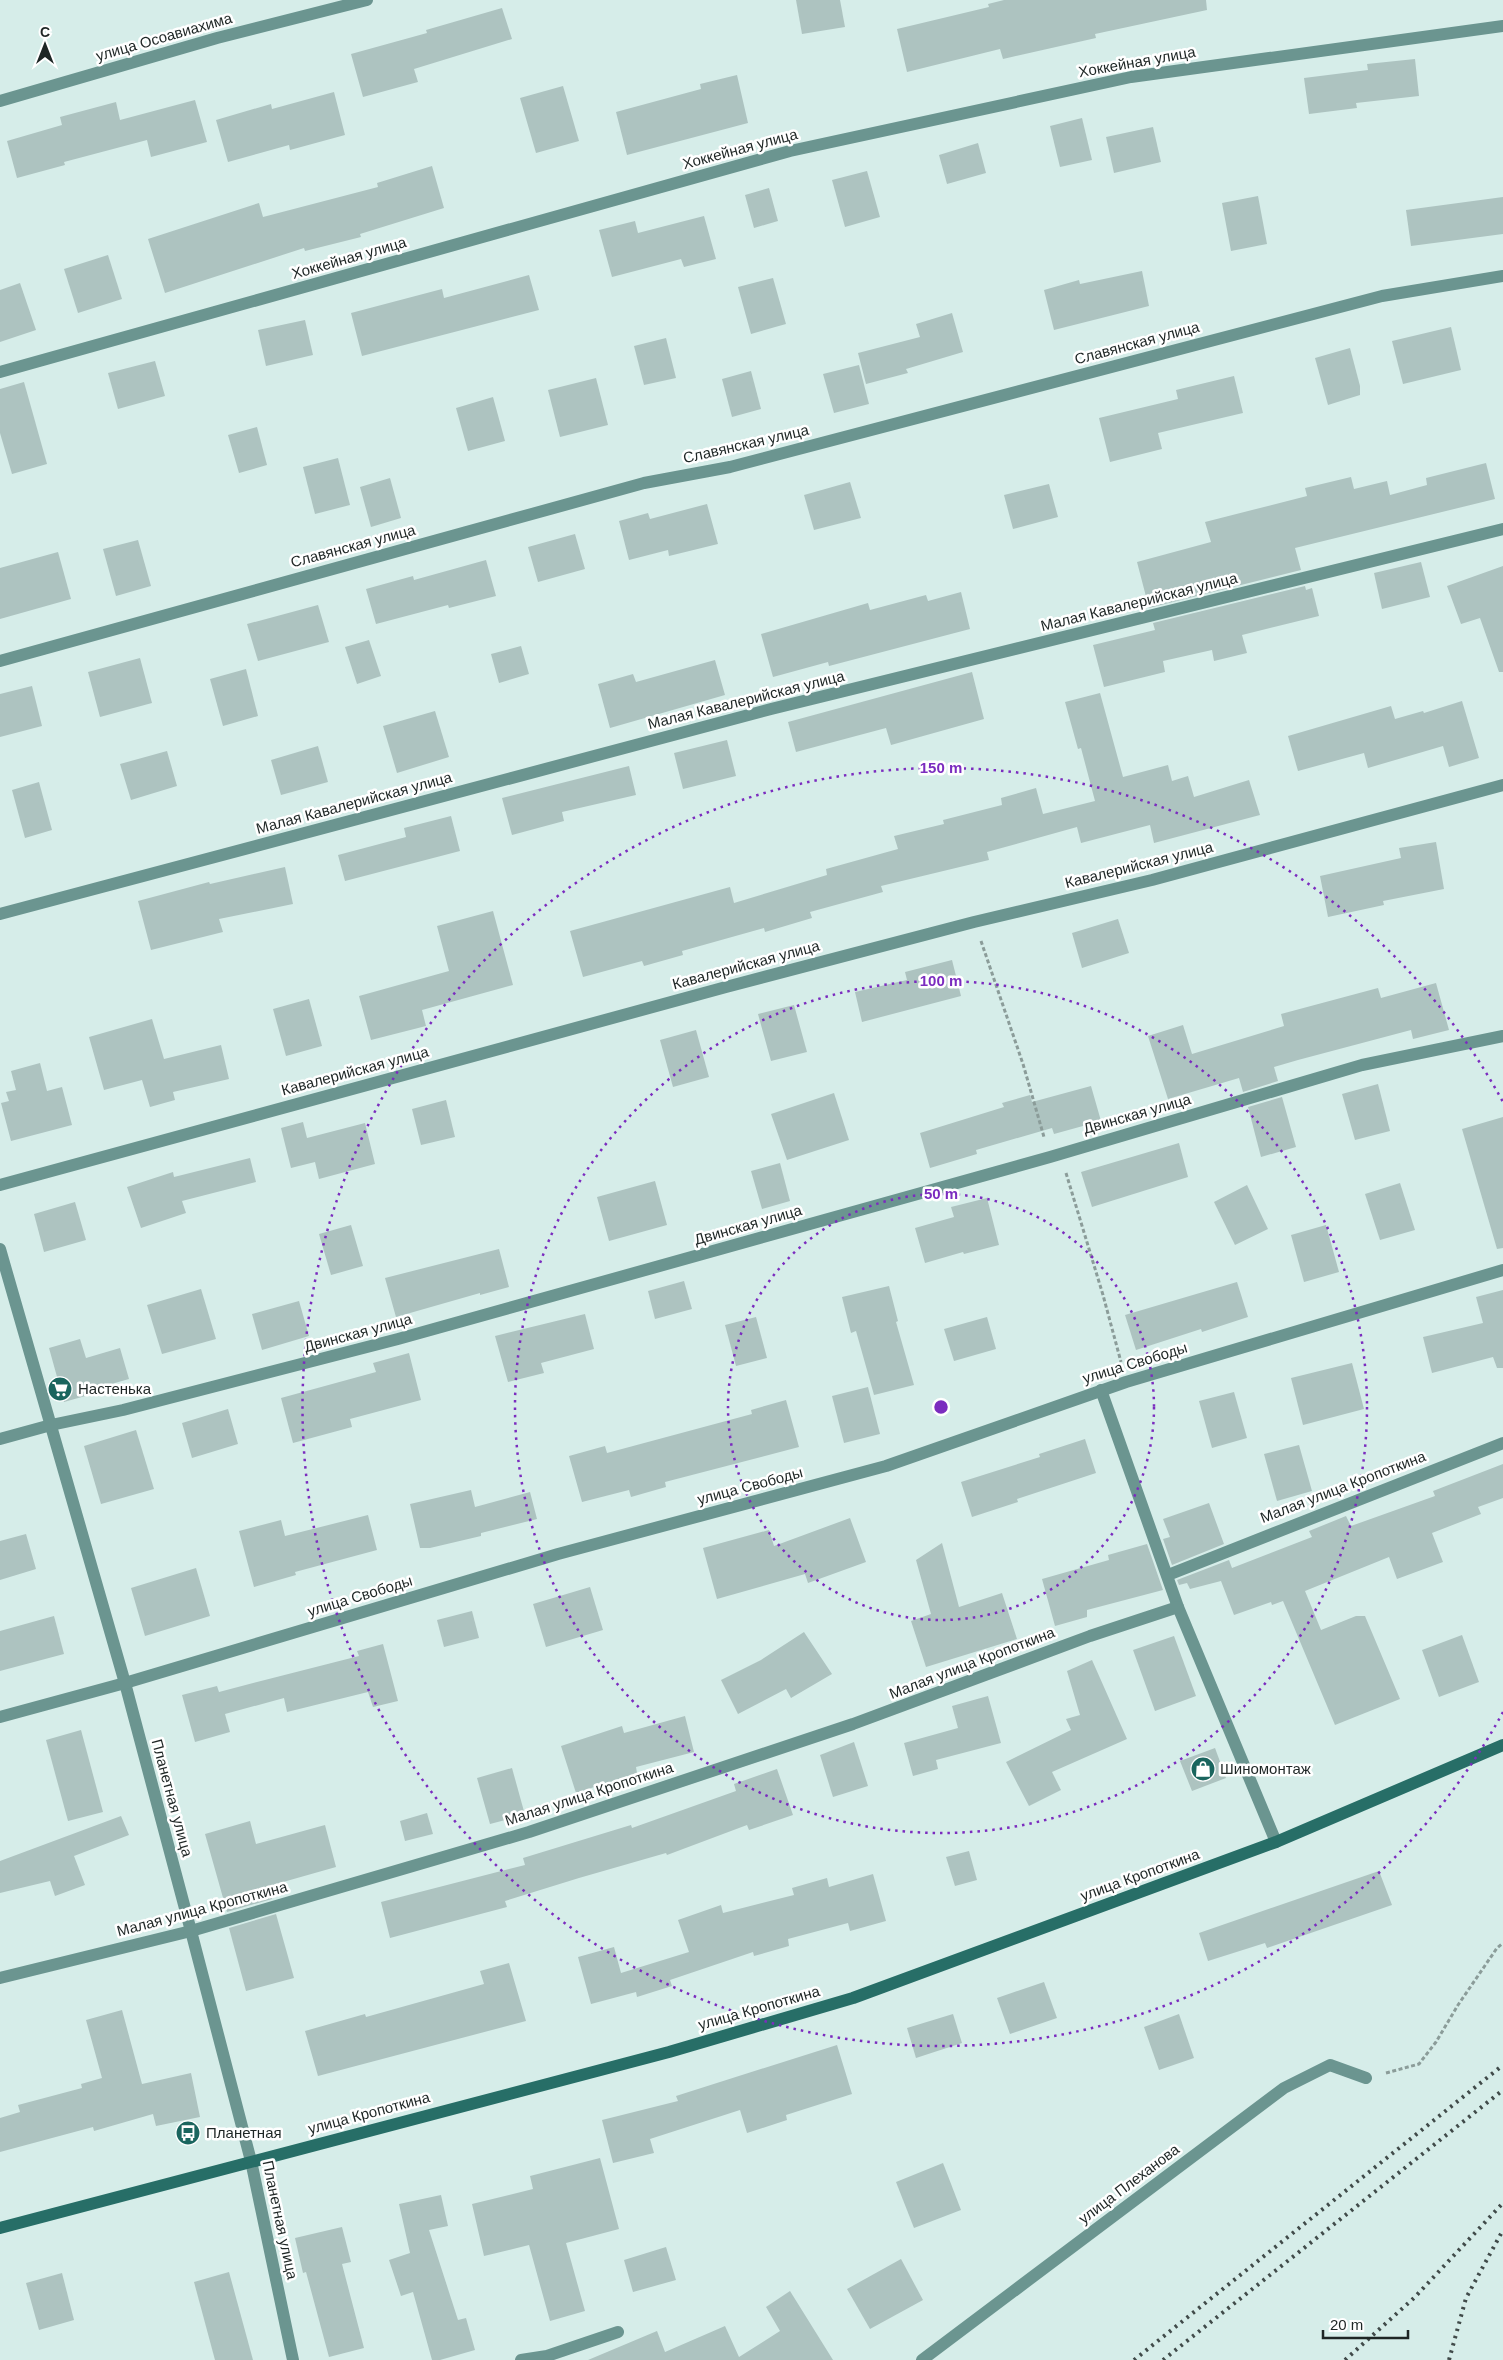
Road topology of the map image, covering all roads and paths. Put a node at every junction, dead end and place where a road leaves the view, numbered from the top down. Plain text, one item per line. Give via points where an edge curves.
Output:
1 (367, 0) edge
2 (1503, 26) edge
3 (0, 101) edge
4 (1503, 276) edge
5 (0, 372) edge
6 (1503, 529) edge
7 (0, 661) edge
8 (1503, 785) edge
9 (0, 914) edge
10 (974, 922) junction
11 (1503, 1036) edge
12 (1055, 1155) junction
13 (0, 1186) edge
14 (0, 1249) edge
15 (1503, 1270) edge
16 (1126, 1382) junction
17 (1101, 1390) junction
18 (50, 1425) junction
19 (0, 1439) edge
20 (1503, 1443) edge
21 (1168, 1574) junction
22 (1178, 1607) junction
23 (125, 1683) junction
24 (0, 1718) edge
25 (1503, 1745) edge
26 (1276, 1842) junction
27 (191, 1931) junction
28 (1503, 1943) edge
29 (0, 1978) edge
30 (1366, 2078) joint
31 (251, 2161) junction
32 (0, 2228) edge
33 (618, 2332) dead end
34 (293, 2360) edge
35 (521, 2360) edge
36 (922, 2360) edge

1 - 3 street, улица Осоавиахима via 217,38
2 - 5 street, Хоккейная улица via 1131,77 790,151
4 - 7 street, Славянская улица via 1382,296 730,467 644,483
6 - 9 street, Малая Кавалерийская улица via 772,709
8 - 10 street, Кавалерийская улица via 1152,880
10 - 12 path
10 - 13 street, Кавалерийская улица via 726,986
11 - 12 street, Двинская улица via 1362,1065
12 - 16 path via 1103,1294
12 - 18 street, Двинская улица via 398,1339 124,1410
14 - 18 street, Планетная улица
15 - 16 street, улица Свободы
16 - 17 street, улица Свободы
17 - 21 street
17 - 23 street, улица Свободы via 886,1466 558,1554
18 - 19 street, Двинская улица
18 - 23 street, Планетная улица
20 - 21 street, Малая улица Кропоткина
21 - 22 street
22 - 26 street
22 - 27 street, Малая улица Кропоткина via 1090,1636 853,1724 529,1832
23 - 24 street, улица Свободы
23 - 27 street, Планетная улица
25 - 26 main road, улица Кропоткина
26 - 31 main road, улица Кропоткина via 853,1998 668,2052
27 - 29 street, Малая улица Кропоткина
27 - 31 street, Планетная улица
28 - 30 path via 1419,2064
30 - 36 street, улица Плеханова via 1330,2065 1284,2088
31 - 32 main road, улица Кропоткина
31 - 34 street, Планетная улица
33 - 35 street via 546,2356

